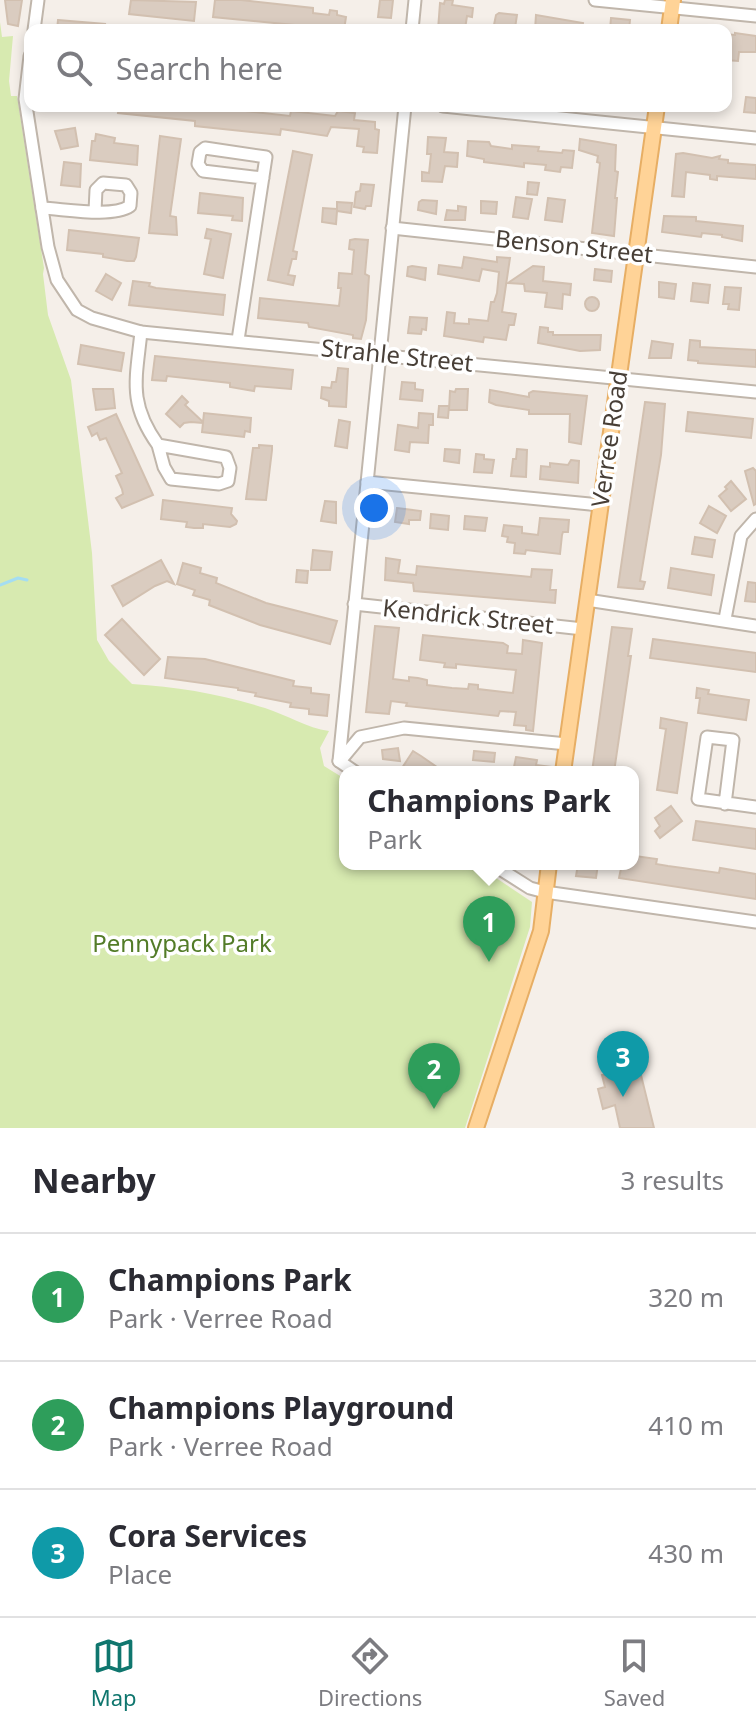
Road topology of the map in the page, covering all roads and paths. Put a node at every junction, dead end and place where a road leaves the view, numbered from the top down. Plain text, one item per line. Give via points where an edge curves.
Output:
1 (38, 0) edge
2 (415, 0) edge
3 (595, 0) edge
4 (672, 4) edge
5 (756, 16) edge
6 (35, 24) edge
7 (413, 24) edge
8 (670, 24) edge
9 (27, 112) edge
10 (404, 112) edge
11 (503, 112) edge
12 (656, 112) edge
13 (654, 127) junction
14 (756, 138) edge
15 (263, 178) junction
16 (42, 208) junction
17 (95, 211) dead end
18 (392, 228) junction
19 (638, 254) junction
20 (756, 267) edge
21 (141, 332) junction
22 (238, 340) junction
23 (379, 354) junction
24 (619, 379) junction
25 (756, 392) edge
26 (158, 445) junction
27 (367, 482) junction
28 (600, 505) junction
29 (756, 519) edge
30 (587, 600) junction
31 (354, 604) junction
32 (725, 619) junction
33 (756, 626) edge
34 (583, 629) junction
35 (567, 744) junction
36 (339, 761) junction
37 (346, 766) edge
38 (564, 766) edge
39 (725, 804) junction
40 (756, 807) edge
41 (502, 870) edge
42 (548, 870) edge
43 (545, 892) junction
44 (756, 922) edge
45 (476, 1128) edge

1 - 6 street
2 - 7 street
3 - 4 street
4 - 5 street
4 - 8 main road
9 - 16 street
10 - 18 street
11 - 13 street
12 - 13 main road, Verree Road
13 - 14 street
13 - 19 main road, Verree Road
15 - 15 street via 203,171 200,152 205,148 266,157
15 - 22 street
16 - 17 street
16 - 21 street, Strahle Street via 57,280 77,310
18 - 19 street, Benson Street
18 - 23 street
19 - 20 street, Benson Street
19 - 24 main road, Verree Road
21 - 22 street, Strahle Street
21 - 26 street via 137,408
22 - 23 street, Strahle Street
23 - 24 street, Strahle Street
23 - 27 street
24 - 25 street, Strahle Street
24 - 28 main road, Verree Road
26 - 26 street via 226,457 228,481 171,479
27 - 28 street
27 - 31 street
28 - 30 main road, Verree Road
29 - 32 street via 741,536
30 - 32 street, Kendrick Street
30 - 34 main road, Verree Road
31 - 34 street, Kendrick Street
31 - 36 street
32 - 33 street, Kendrick Street
34 - 35 main road, Verree Road
35 - 36 street via 404,728 360,737
35 - 38 main road, Verree Road
36 - 37 street
39 - 39 street via 733,740 707,737 698,798
39 - 40 street
41 - 43 street
42 - 43 main road
43 - 44 street
43 - 45 main road via 541,931

